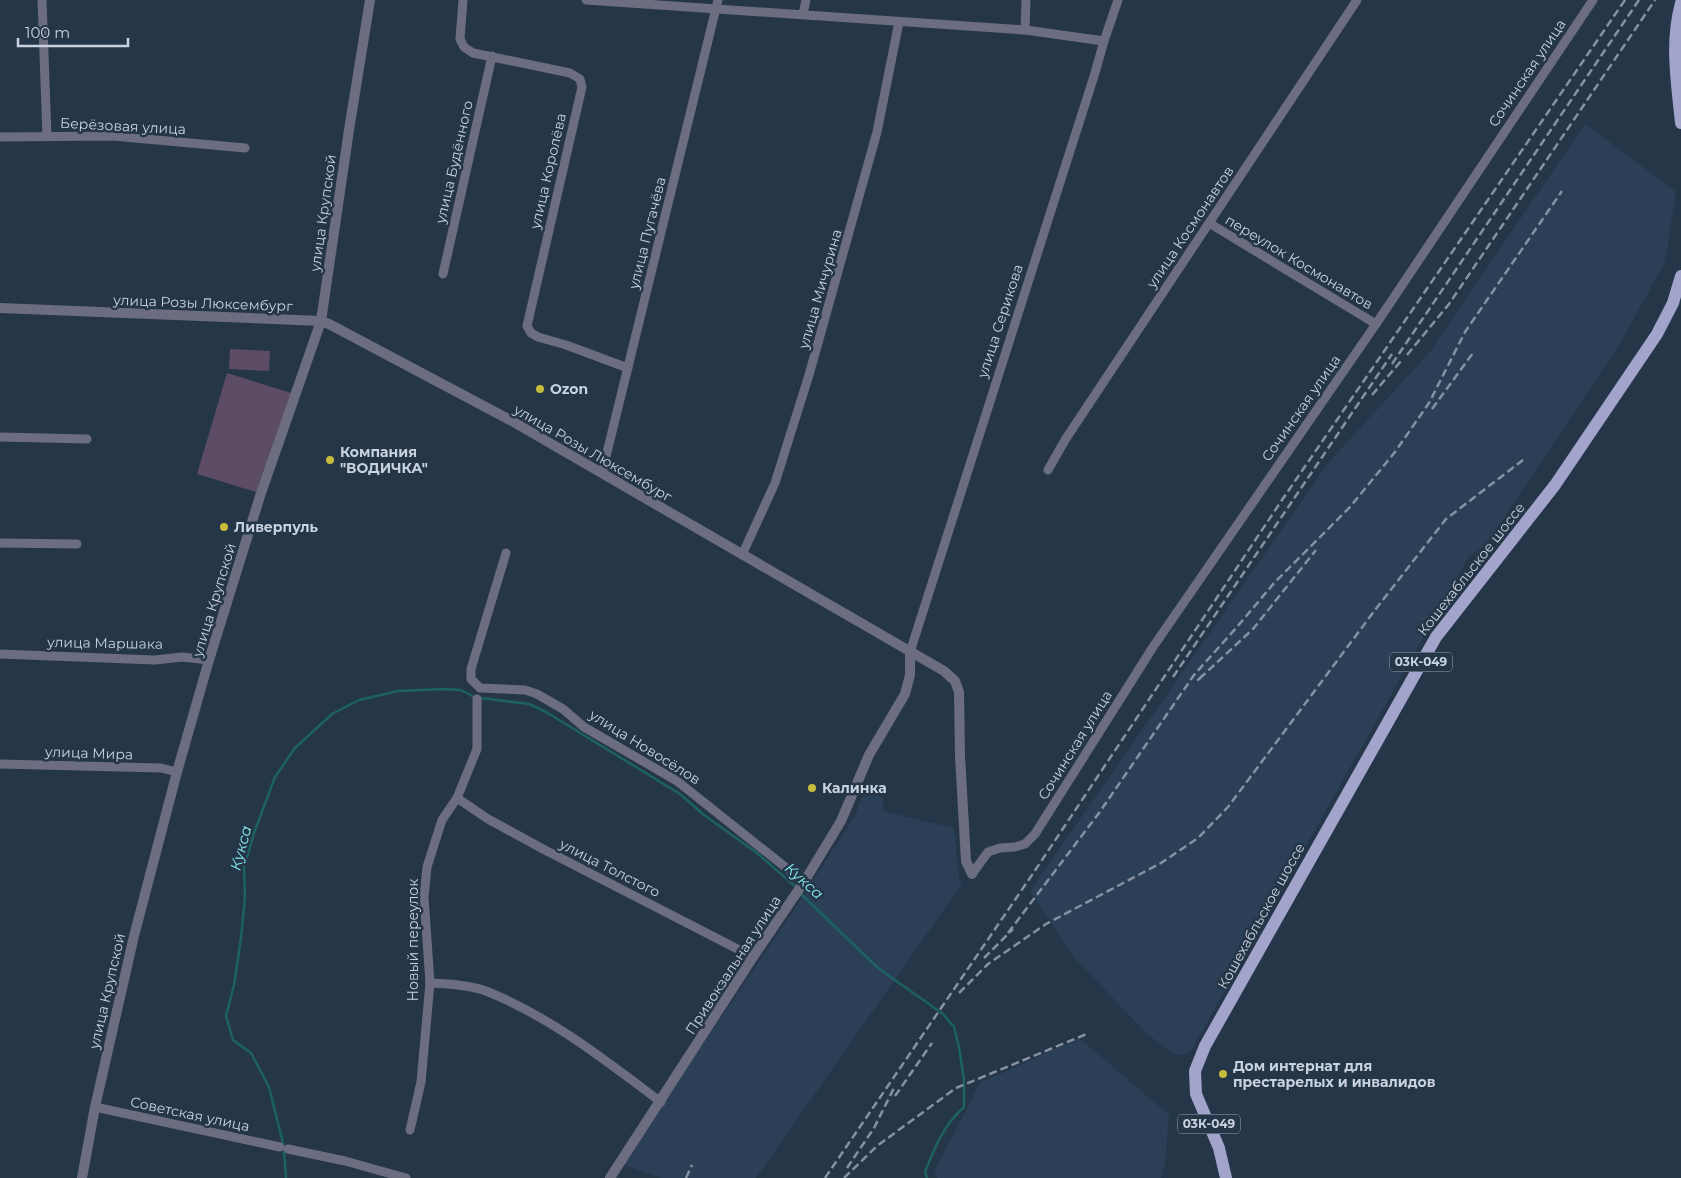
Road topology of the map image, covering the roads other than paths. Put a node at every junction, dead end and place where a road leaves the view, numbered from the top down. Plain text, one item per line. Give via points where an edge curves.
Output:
1 (42, 0) edge
2 (370, 0) edge
3 (463, 0) edge
4 (586, 0) edge
5 (718, 0) edge
6 (806, 0) edge
7 (1026, 0) edge
8 (1118, 0) edge
9 (1358, 0) edge
10 (1593, 0) edge
11 (1681, 3) edge
12 (716, 10) junction
13 (803, 14) junction
14 (899, 22) junction
15 (1024, 30) junction
16 (1104, 41) junction
17 (492, 56) junction
18 (1681, 123) edge
19 (47, 136) junction
20 (0, 137) edge
21 (245, 148) dead end
22 (1208, 223) junction
23 (443, 274) dead end
24 (1681, 276) edge
25 (0, 308) edge
26 (321, 321) junction
27 (1376, 324) junction
28 (628, 368) junction
29 (0, 437) edge
30 (87, 439) dead end
31 (1048, 470) dead end
32 (602, 472) junction
33 (0, 542) edge
34 (77, 544) dead end
35 (506, 553) dead end
36 (742, 555) junction
37 (910, 652) junction
38 (0, 654) edge
39 (209, 660) junction
40 (478, 699) dead end
41 (0, 764) edge
42 (177, 772) junction
43 (457, 798) junction
44 (972, 874) joint
45 (801, 887) junction
46 (754, 957) junction
47 (430, 983) junction
48 (661, 1102) junction
49 (94, 1107) junction
50 (410, 1130) dead end
51 (82, 1178) edge
52 (406, 1178) edge
53 (610, 1178) edge
54 (1226, 1178) edge

1 - 19 street
2 - 26 street, улица Крупской
3 - 17 street, улица Королёва via 460,39 464,47 473,53
4 - 12 street
5 - 12 street, улица Пугачёва
6 - 13 street
7 - 15 street
8 - 16 street, улица Серикова
9 - 22 street, улица Космонавтов
10 - 27 street, Сочинская улица
11 - 18 main road via 1674,47
12 - 13 street
12 - 28 street, улица Пугачёва
13 - 14 street
14 - 15 street
14 - 36 street, улица Мичурина via 877,132 815,356 775,483
15 - 16 street
16 - 37 street, улица Серикова
17 - 23 street, улица Будённого
17 - 28 street, улица Королёва via 570,73 580,79 582,87 526,326 531,334 538,337
19 - 20 street, Берёзовая улица
19 - 21 street, Берёзовая улица via 113,136
22 - 27 street, переулок Космонавтов
22 - 31 street, улица Космонавтов
24 - 54 main road, Кошехабльское шоссе / 03К-049 via 1673,303 1657,334 1560,477 1436,637 1205,1046 1195,1071 1196,1094 1219,1148
25 - 26 street, улица Розы Люксембург
26 - 32 street, улица Розы Люксембург
26 - 39 street, улица Крупской via 261,493
27 - 44 street, Сочинская улица via 1153,647 1035,834 1025,844 988,852
28 - 32 street, улица Пугачёва
29 - 30 street
32 - 36 street, улица Розы Люксембург
33 - 34 street
35 - 45 street, улица Новосёлов via 471,669 471,679 480,688 525,690 563,709 584,727 677,781
36 - 37 street, улица Розы Люксембург
37 - 44 street, улица Розы Люксембург via 944,671 955,681 959,692 966,861
37 - 45 street, Привокзальная улица via 910,675 905,694 869,755 841,821
38 - 39 street, улица Маршака
39 - 42 street, улица Крупской
40 - 43 street, Новый переулок via 477,748
41 - 42 street, улица Мира via 161,768
42 - 49 street, улица Крупской
43 - 46 street, улица Толстого via 543,849
43 - 47 street, Новый переулок via 442,820 427,867 424,897
45 - 46 street, Привокзальная улица
46 - 48 street, Привокзальная улица
47 - 48 street via 485,991 521,1008 576,1039
47 - 50 street, Новый переулок via 421,1082
48 - 53 street, Привокзальная улица
49 - 51 street, улица Крупской
49 - 52 street, Советская улица via 345,1161

